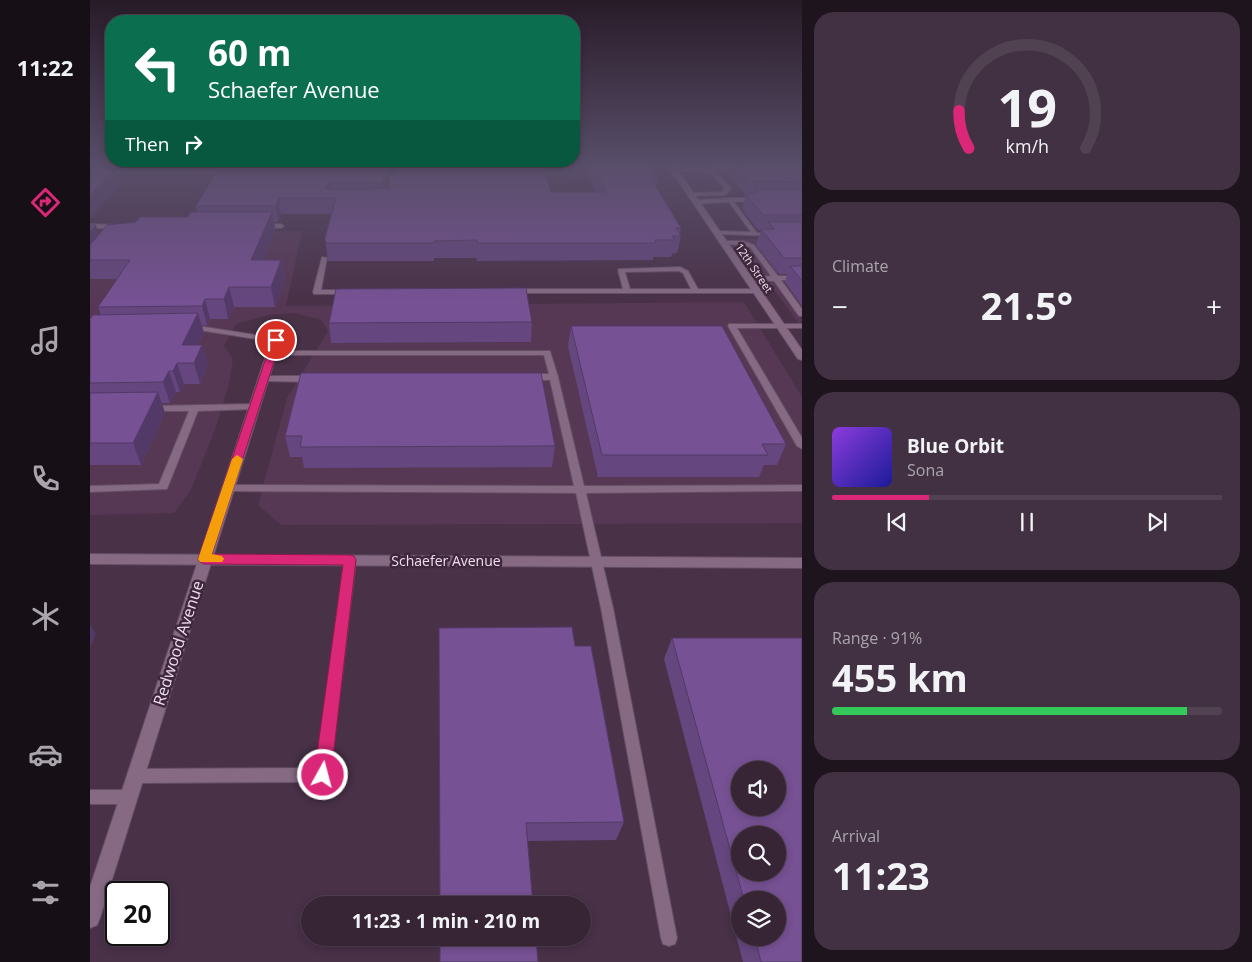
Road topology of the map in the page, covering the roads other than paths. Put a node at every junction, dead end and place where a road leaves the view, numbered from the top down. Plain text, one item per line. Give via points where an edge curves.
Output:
1 (702, 211) edge
2 (738, 211) edge
3 (90, 226) edge
4 (130, 226) edge
5 (253, 226) edge
6 (281, 226) dead end
7 (121, 227) junction
8 (717, 233) junction
9 (115, 234) edge
10 (755, 234) junction
11 (779, 235) edge
12 (723, 243) junction
13 (324, 258) edge
14 (776, 278) junction
15 (802, 278) edge
16 (748, 279) junction
17 (627, 290) junction
18 (504, 291) edge
19 (696, 291) junction
20 (756, 291) junction
21 (356, 292) edge
22 (802, 314) edge
23 (802, 326) edge
24 (781, 327) junction
25 (186, 329) edge
26 (274, 346) junction
27 (802, 357) edge
28 (554, 377) junction
29 (516, 378) edge
30 (264, 379) junction
31 (322, 379) edge
32 (254, 407) junction
33 (138, 408) edge
34 (195, 408) junction
35 (802, 446) edge
36 (228, 488) junction
37 (802, 488) edge
38 (90, 489) edge
39 (581, 490) junction
40 (90, 559) edge
41 (204, 559) junction
42 (350, 560) junction
43 (596, 562) junction
44 (802, 563) edge
45 (135, 776) junction
46 (90, 798) edge
47 (128, 798) junction
48 (90, 918) edge
49 (669, 938) dead end

1 - 8 street, 12th Street
2 - 10 lane
3 - 7 lane
4 - 7 lane
5 - 6 lane
7 - 9 lane
8 - 10 lane
8 - 12 street, 12th Street
10 - 11 lane
12 - 14 lane via 752,246
12 - 16 street, 12th Street
13 - 21 lane via 317,292
14 - 15 lane
14 - 16 lane
14 - 22 lane
16 - 20 street, 12th Street
17 - 18 lane
17 - 19 lane
17 - 19 lane via 621,270 680,269 686,272
19 - 20 lane
20 - 24 street, 12th Street
23 - 24 lane
24 - 27 street, 12th Street
24 - 35 lane via 732,326
25 - 26 lane via 206,329
26 - 28 lane via 547,353
26 - 30 street, Redwood Avenue
28 - 29 lane
28 - 39 lane
30 - 31 lane
30 - 32 street, Redwood Avenue
32 - 34 lane
32 - 36 street, Redwood Avenue
33 - 34 lane
34 - 38 lane via 163,487
36 - 39 lane
36 - 41 street, Redwood Avenue
37 - 39 lane
39 - 43 lane
40 - 41 street, Schaefer Avenue
41 - 42 street, Schaefer Avenue
41 - 45 street, Redwood Avenue
42 - 43 street, Schaefer Avenue
42 - 45 lane via 323,775
43 - 44 street, Schaefer Avenue
43 - 49 lane
45 - 47 street, Redwood Avenue
46 - 47 lane
47 - 48 street, Redwood Avenue

